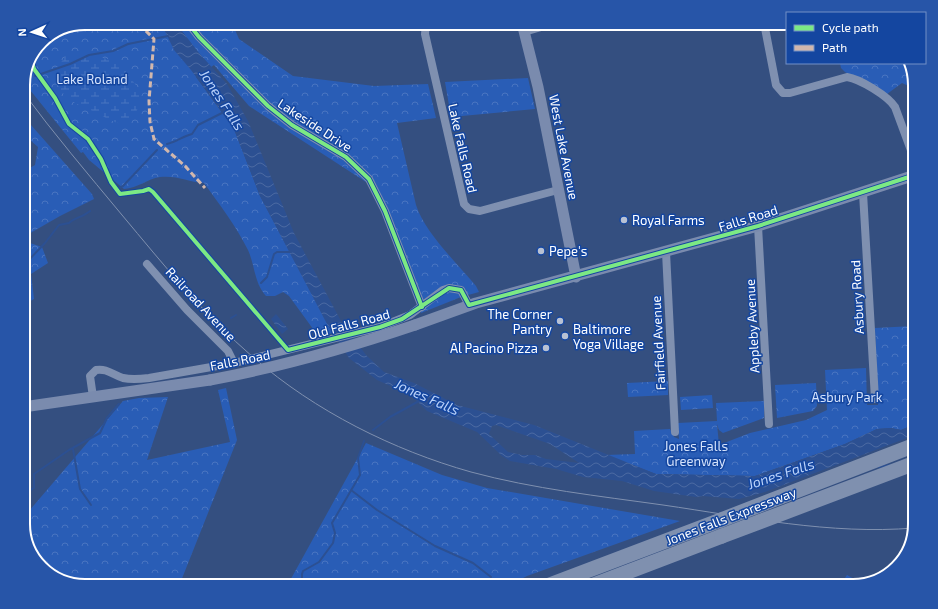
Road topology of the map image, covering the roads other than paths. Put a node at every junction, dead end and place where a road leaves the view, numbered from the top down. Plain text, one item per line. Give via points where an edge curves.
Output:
1 (194, 30) edge
2 (425, 30) edge
3 (524, 30) edge
4 (765, 30) edge
5 (908, 142) edge
6 (908, 177) edge
7 (558, 190) junction
8 (863, 193) junction
9 (758, 226) junction
10 (666, 252) junction
11 (147, 264) dead end
12 (576, 277) junction
13 (469, 305) junction
14 (422, 306) junction
15 (234, 363) junction
16 (93, 397) junction
17 (875, 400) dead end
18 (30, 406) edge
19 (769, 424) dead end
20 (675, 432) dead end
21 (908, 448) edge
22 (908, 466) edge
23 (565, 579) edge
24 (609, 579) edge

1 - 14 street, Lakeside Drive via 272,110 346,157 369,179 386,211
2 - 7 street, Lake Falls Road via 464,204 474,211 480,211
3 - 7 main road, West Lake Avenue
4 - 5 street via 774,81 780,91 790,94 847,77 891,100
6 - 8 main road, Falls Road
7 - 12 main road, West Lake Avenue
8 - 9 main road, Falls Road
8 - 17 street, Asbury Road
9 - 10 main road, Falls Road
9 - 19 street, Appleby Avenue
10 - 12 main road, Falls Road
10 - 20 street, Fairfield Avenue
11 - 15 street, Railroad Avenue via 187,310 231,354
12 - 13 main road, Falls Road
13 - 14 street, Old Falls Road via 460,290 449,288
13 - 16 main road, Falls Road, bridge via 314,357 253,372
14 - 15 street, Old Falls Road via 402,319 354,334
15 - 16 street, Old Falls Road via 140,379 122,377 106,369 96,370 90,376
16 - 18 main road, Falls Road
21 - 23 highway, Jones Falls Expressway, bridge
22 - 24 highway, Jones Falls Expressway, bridge

